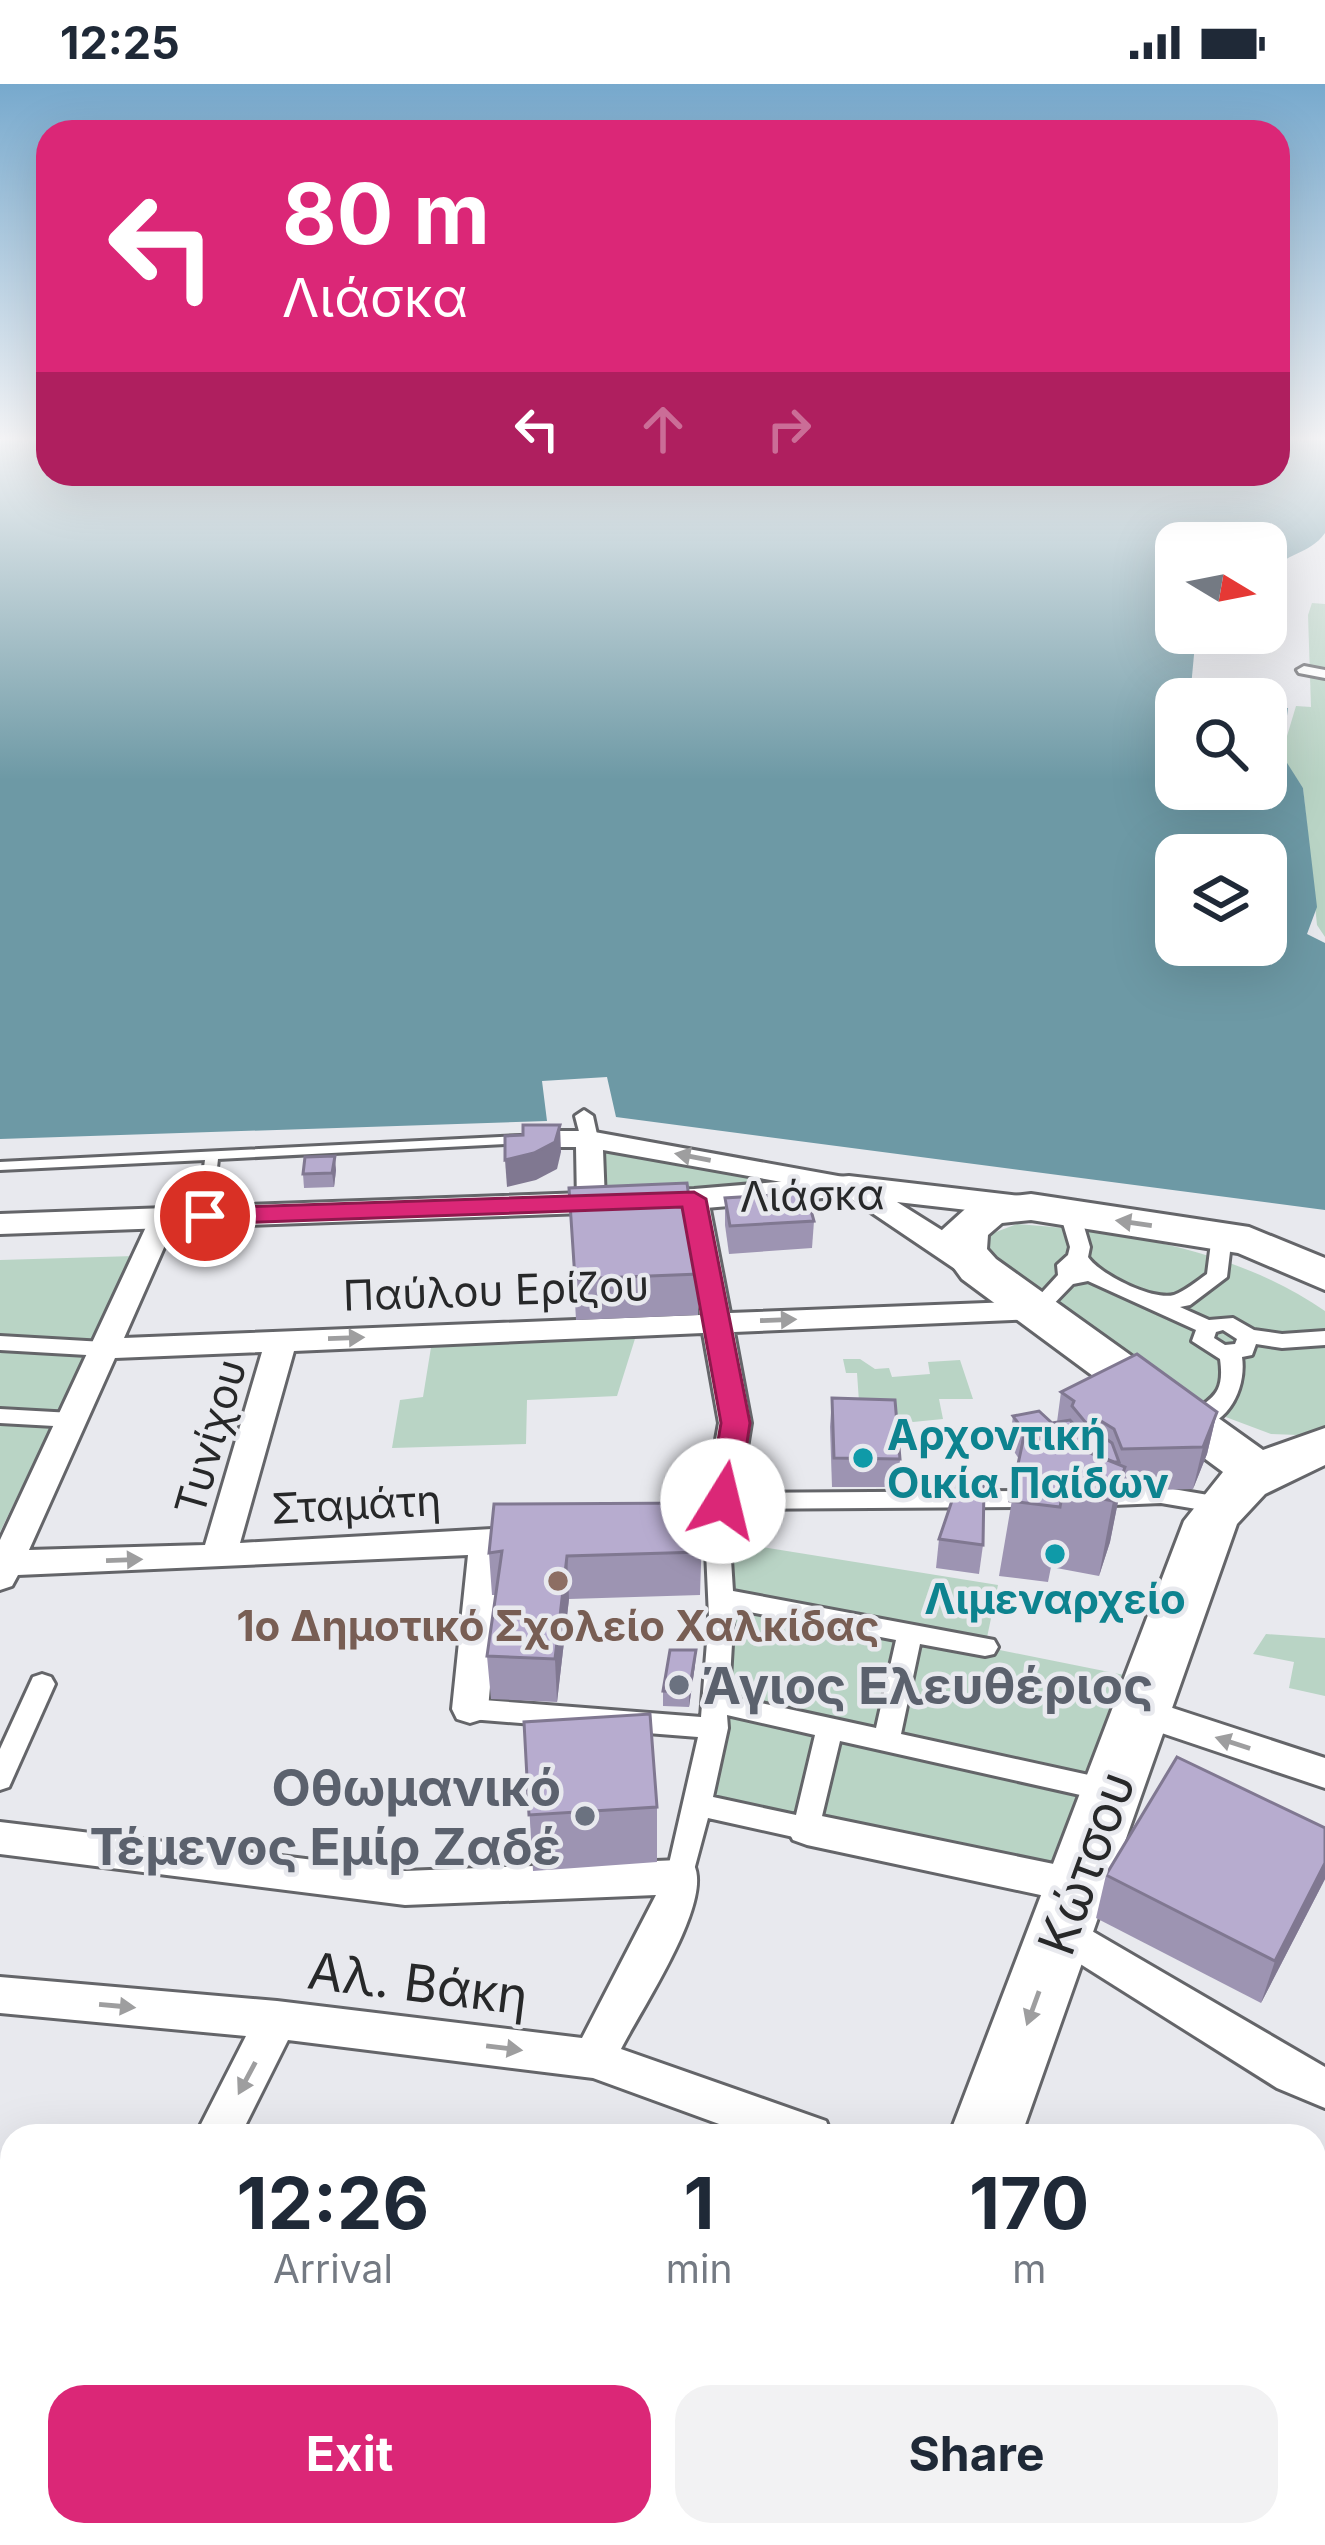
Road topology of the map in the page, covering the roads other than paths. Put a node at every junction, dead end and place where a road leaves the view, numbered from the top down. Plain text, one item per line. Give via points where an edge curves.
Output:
1 (1304, 670) dead end
2 (1325, 674) edge
3 (586, 1128) junction
4 (553, 1138) joint
5 (212, 1156) junction
6 (0, 1166) edge
7 (849, 1186) junction
8 (694, 1199) junction
9 (591, 1202) junction
10 (205, 1210) junction
11 (1050, 1210) junction
12 (163, 1218) junction
13 (3, 1230) edge
14 (1222, 1235) junction
15 (979, 1270) junction
16 (1325, 1276) edge
17 (1067, 1280) junction
18 (1157, 1304) junction
19 (714, 1323) junction
20 (1207, 1327) junction
21 (1248, 1336) junction
22 (1325, 1338) edge
23 (281, 1341) junction
24 (0, 1343) edge
25 (104, 1349) junction
26 (1230, 1353) junction
27 (0, 1416) edge
28 (72, 1420) junction
29 (1194, 1422) junction
30 (1325, 1446) edge
31 (1238, 1488) junction
32 (720, 1514) junction
33 (625, 1533) edge
34 (556, 1538) edge
35 (486, 1542) junction
36 (219, 1557) junction
37 (2, 1568) edge
38 (724, 1598) junction
39 (910, 1633) junction
40 (985, 1647) dead end
41 (42, 1684) dead end
42 (470, 1709) joint
43 (1142, 1712) junction
44 (716, 1715) junction
45 (830, 1727) junction
46 (887, 1740) junction
47 (7, 1748) edge
48 (1325, 1773) edge
49 (0, 1779) edge
50 (1113, 1791) junction
51 (700, 1805) junction
52 (807, 1828) junction
53 (0, 1838) edge
54 (680, 1877) junction
55 (1070, 1908) junction
56 (0, 1995) edge
57 (277, 2020) junction
58 (593, 2059) junction
59 (1325, 2088) edge
60 (223, 2124) edge
61 (776, 2124) edge
62 (990, 2124) edge

1 - 2 street
3 - 4 street
7 -> 3 street
3 - 9 street
4 - 5 lane
5 - 6 lane
5 - 10 lane
7 - 8 street, Λιάσκα
7 - 11 street, Λιάσκα
7 - 15 street, Λιάσκα
8 - 9 street, Λιάσκα
8 - 19 street
9 - 10 street, Λιάσκα
10 - 12 street, Λιάσκα
14 -> 11 main road, Λιάσκα
11 - 15 main road via 990,1211 969,1224 962,1243
11 - 17 street via 1080,1247
12 - 13 street, Λιάσκα
12 - 25 street
14 - 16 main road, Λιάσκα
14 - 18 street via 1217,1276 1183,1300
15 - 17 main road
17 - 18 street
19 -> 17 street, Παύλου Ερίζου
17 - 29 main road
18 - 20 street
23 -> 19 street, Παύλου Ερίζου
19 - 32 street via 735,1423
20 - 21 street via 1226,1323
20 - 26 street via 1203,1341
21 - 22 street
21 - 26 street via 1244,1350
23 - 25 street, Παύλου Ερίζου
23 - 36 street, Τυνίχου
24 - 25 street
25 - 28 street
26 - 29 street via 1230,1395
27 - 28 street
28 - 37 street
29 - 31 main road
30 - 31 main road
31 - 32 street
31 - 43 main road, Κώτσου via 1204,1535
32 - 33 street
32 - 38 street
34 - 35 street, Σταμάτη
35 - 36 street, Σταμάτη
35 - 42 street
37 -> 36 street, Σταμάτη
38 - 39 street
38 - 44 street
39 - 40 street
39 - 46 street
41 - 47 street
42 - 44 street
48 -> 43 street
43 - 50 main road, Κώτσου
44 - 45 street
44 - 51 street
45 - 46 street
45 - 52 street
46 - 50 street
47 - 49 street
50 - 55 main road, Κώτσου
51 - 52 street
51 - 54 street
52 - 55 street
53 - 54 street via 405,1888
54 - 58 street via 673,1910
55 - 59 street via 1292,2074
55 -> 62 main road, Κώτσου
56 -> 57 street, Αλ. Βάκη
57 -> 58 street, Αλ. Βάκη
57 -> 60 street
58 - 61 street, Αλ. Βάκη

